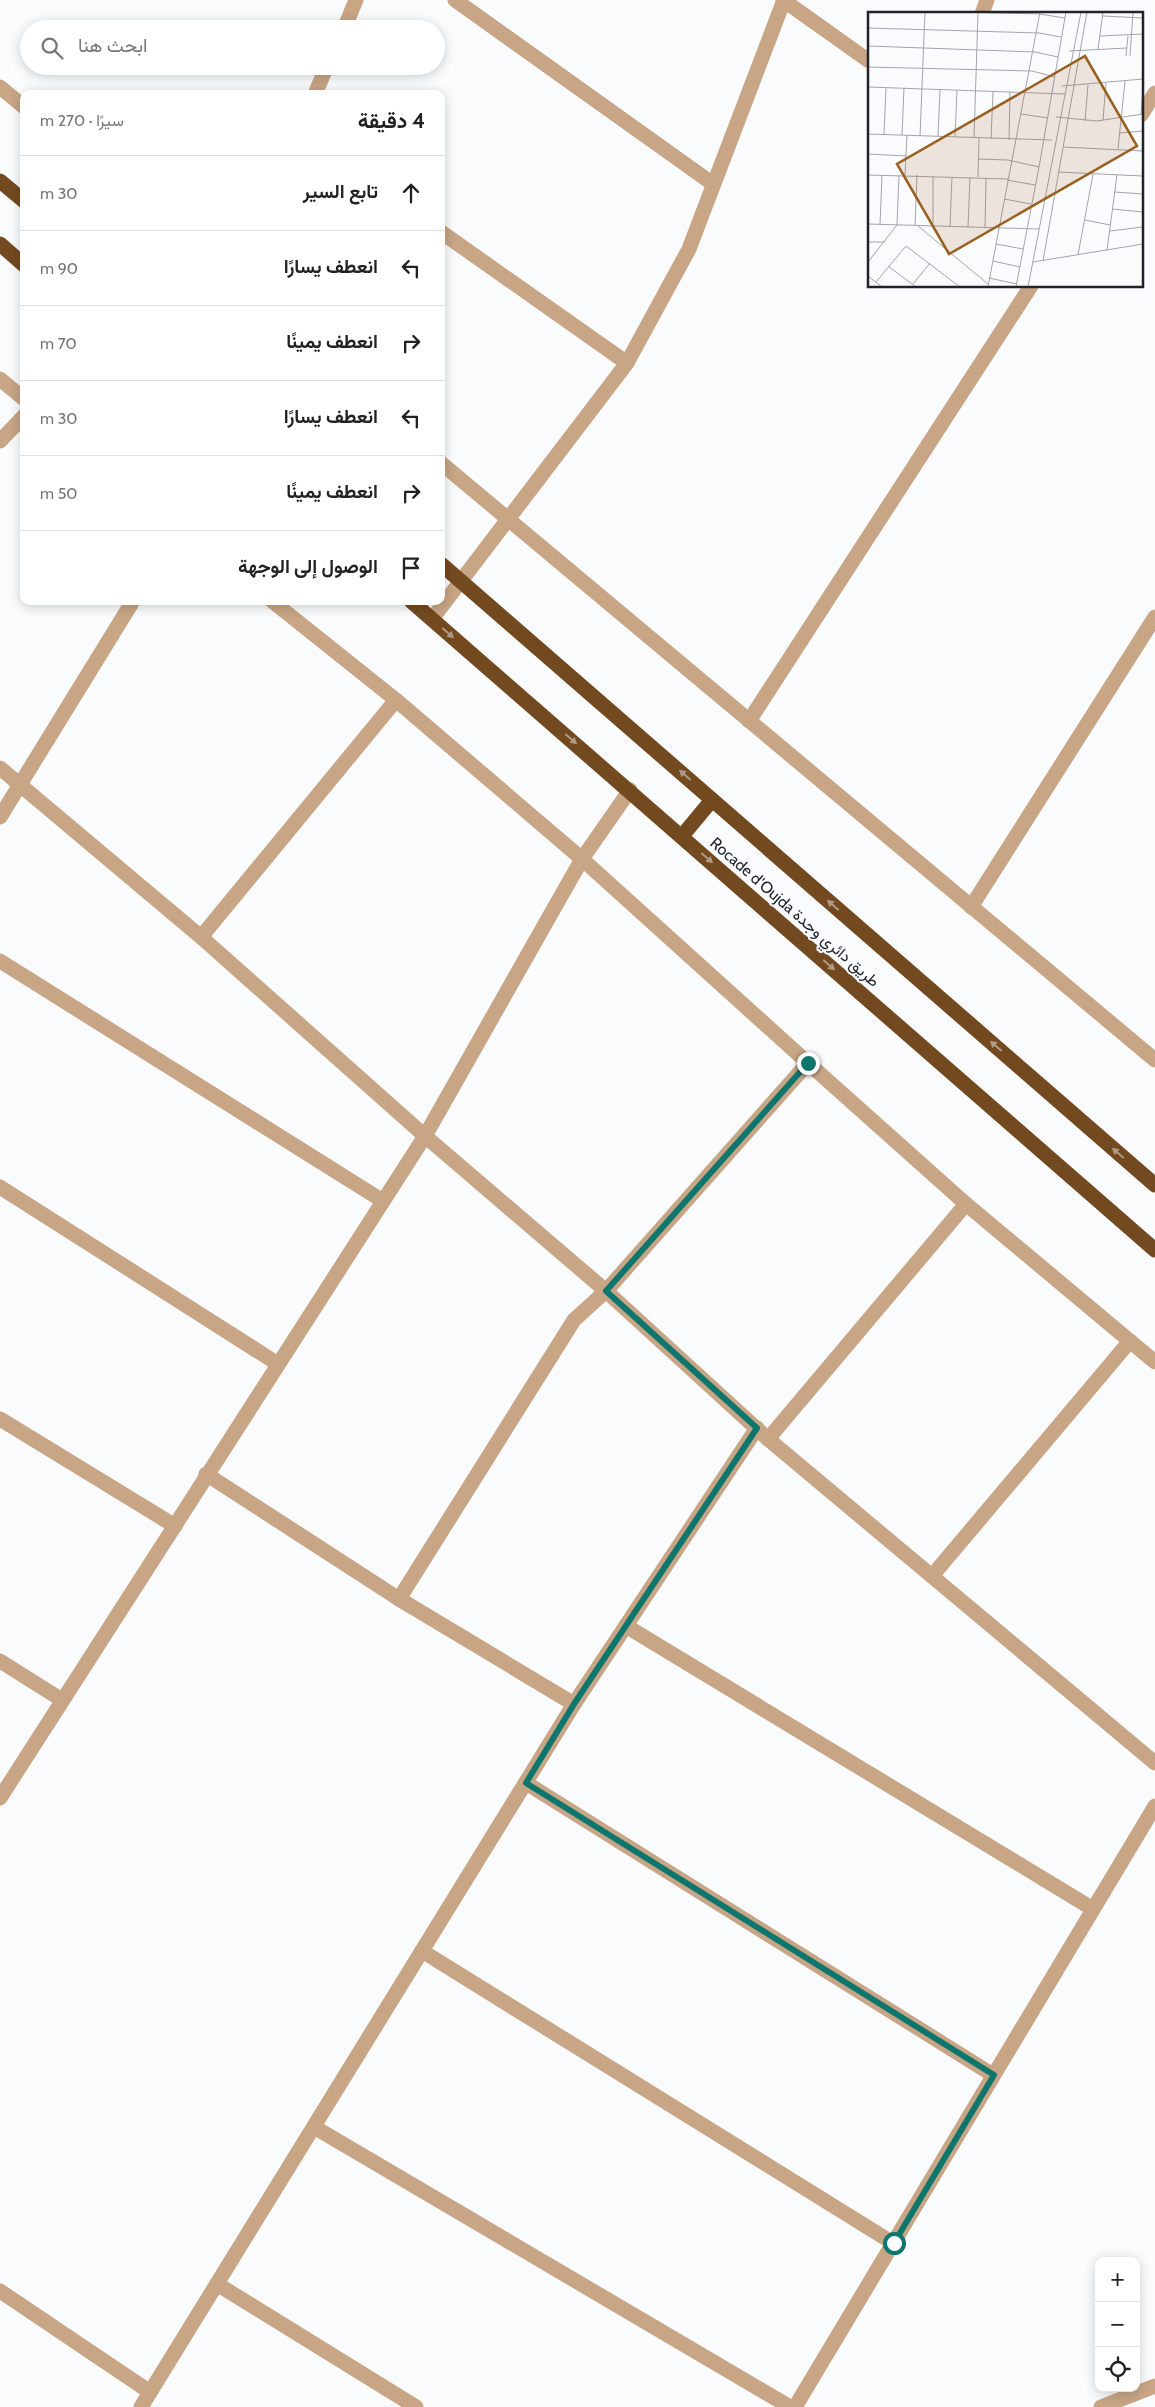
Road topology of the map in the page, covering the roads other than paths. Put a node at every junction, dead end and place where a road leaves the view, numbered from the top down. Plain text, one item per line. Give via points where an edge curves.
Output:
1 (356, 0) edge
2 (455, 0) edge
3 (784, 0) edge
4 (987, 0) edge
5 (983, 12) edge
6 (348, 20) edge
7 (868, 60) edge
8 (323, 75) edge
9 (0, 87) edge
10 (317, 90) edge
11 (1155, 93) edge
12 (20, 104) edge
13 (1142, 113) edge
14 (0, 181) edge
15 (713, 184) junction
16 (20, 198) edge
17 (445, 235) edge
18 (0, 244) edge
19 (20, 262) edge
20 (1030, 288) edge
21 (627, 363) junction
22 (0, 379) edge
23 (20, 396) edge
24 (20, 420) edge
25 (0, 440) edge
26 (445, 466) edge
27 (506, 519) junction
28 (445, 567) edge
29 (461, 581) junction
30 (445, 602) edge
31 (131, 605) edge
32 (277, 605) edge
33 (416, 605) edge
34 (443, 605) edge
35 (1155, 617) edge
36 (432, 619) junction
37 (396, 700) junction
38 (749, 721) junction
39 (0, 768) edge
40 (19, 785) junction
41 (630, 790) junction
42 (712, 800) junction
43 (0, 816) edge
44 (682, 836) junction
45 (582, 859) junction
46 (971, 907) junction
47 (200, 937) junction
48 (0, 961) edge
49 (1155, 1060) edge
50 (808, 1063) junction
51 (425, 1136) junction
52 (1155, 1185) edge
53 (0, 1187) edge
54 (383, 1201) junction
55 (966, 1204) junction
56 (1155, 1250) edge
57 (606, 1291) junction
58 (1130, 1341) junction
59 (1155, 1362) edge
60 (278, 1364) junction
61 (0, 1419) edge
62 (757, 1428) junction
63 (768, 1439) junction
64 (206, 1474) junction
65 (175, 1526) junction
66 (932, 1576) junction
67 (399, 1599) junction
68 (626, 1626) junction
69 (0, 1661) edge
70 (62, 1700) junction
71 (574, 1704) junction
72 (1155, 1763) edge
73 (526, 1783) junction
74 (0, 1798) edge
75 (1155, 1806) edge
76 (1093, 1909) junction
77 (422, 1951) junction
78 (994, 2075) junction
79 (314, 2127) junction
80 (894, 2243) junction
81 (217, 2284) junction
82 (0, 2291) edge
83 (1155, 2386) edge
84 (150, 2392) junction
85 (141, 2407) edge
86 (416, 2407) edge
87 (790, 2407) edge
88 (795, 2407) edge
89 (1101, 2407) edge

1 - 6 street
2 - 15 street
3 - 7 street
3 - 15 street
4 - 5 street
8 - 10 street
9 - 12 street
11 - 13 street
14 - 16 highway
15 - 21 street via 689,249
17 - 21 street
18 - 19 highway
20 - 38 street
21 - 27 street
22 - 23 street
24 - 25 street
26 - 27 street
27 - 29 street
27 - 38 street
28 - 29 highway, Rocade d'Oujda طريق دائري وجدة
29 - 30 street
42 -> 29 highway, Rocade d'Oujda طريق دائري وجدة
31 - 40 street
32 - 37 street
33 - 36 highway, Rocade d'Oujda طريق دائري وجدة
34 - 36 street
35 - 46 street
36 -> 41 highway, Rocade d'Oujda طريق دائري وجدة
37 - 45 street
37 - 47 street
38 - 46 street
39 - 40 street
40 - 43 street
40 - 47 street
41 - 44 highway, Rocade d'Oujda طريق دائري وجدة
41 - 45 street
42 - 44 highway
52 -> 42 highway, Rocade d'Oujda طريق دائري وجدة
44 -> 56 highway, Rocade d'Oujda طريق دائري وجدة
45 - 50 street
45 - 51 street
46 - 49 street
47 - 51 street
48 - 54 street
50 - 55 street
50 - 57 street
51 - 54 street
51 - 57 street
53 - 60 street
54 - 60 street
55 - 58 street
55 - 63 street
57 - 62 street
57 - 67 street via 574,1320
58 - 59 street
58 - 66 street
60 - 64 street
61 - 65 street
62 - 63 street
62 - 68 street
63 - 66 street
64 - 65 street
64 - 67 street
65 - 70 street
66 - 72 street
67 - 71 street
68 - 71 street
68 - 76 street
69 - 70 street
70 - 74 street
71 - 73 street
73 - 77 street
73 - 78 street
75 - 76 street
76 - 78 street
77 - 79 street
77 - 80 street
78 - 80 street
79 - 81 street
79 - 87 street
80 - 88 street
81 - 84 street
81 - 86 street
82 - 84 street
83 - 89 street
84 - 85 street

